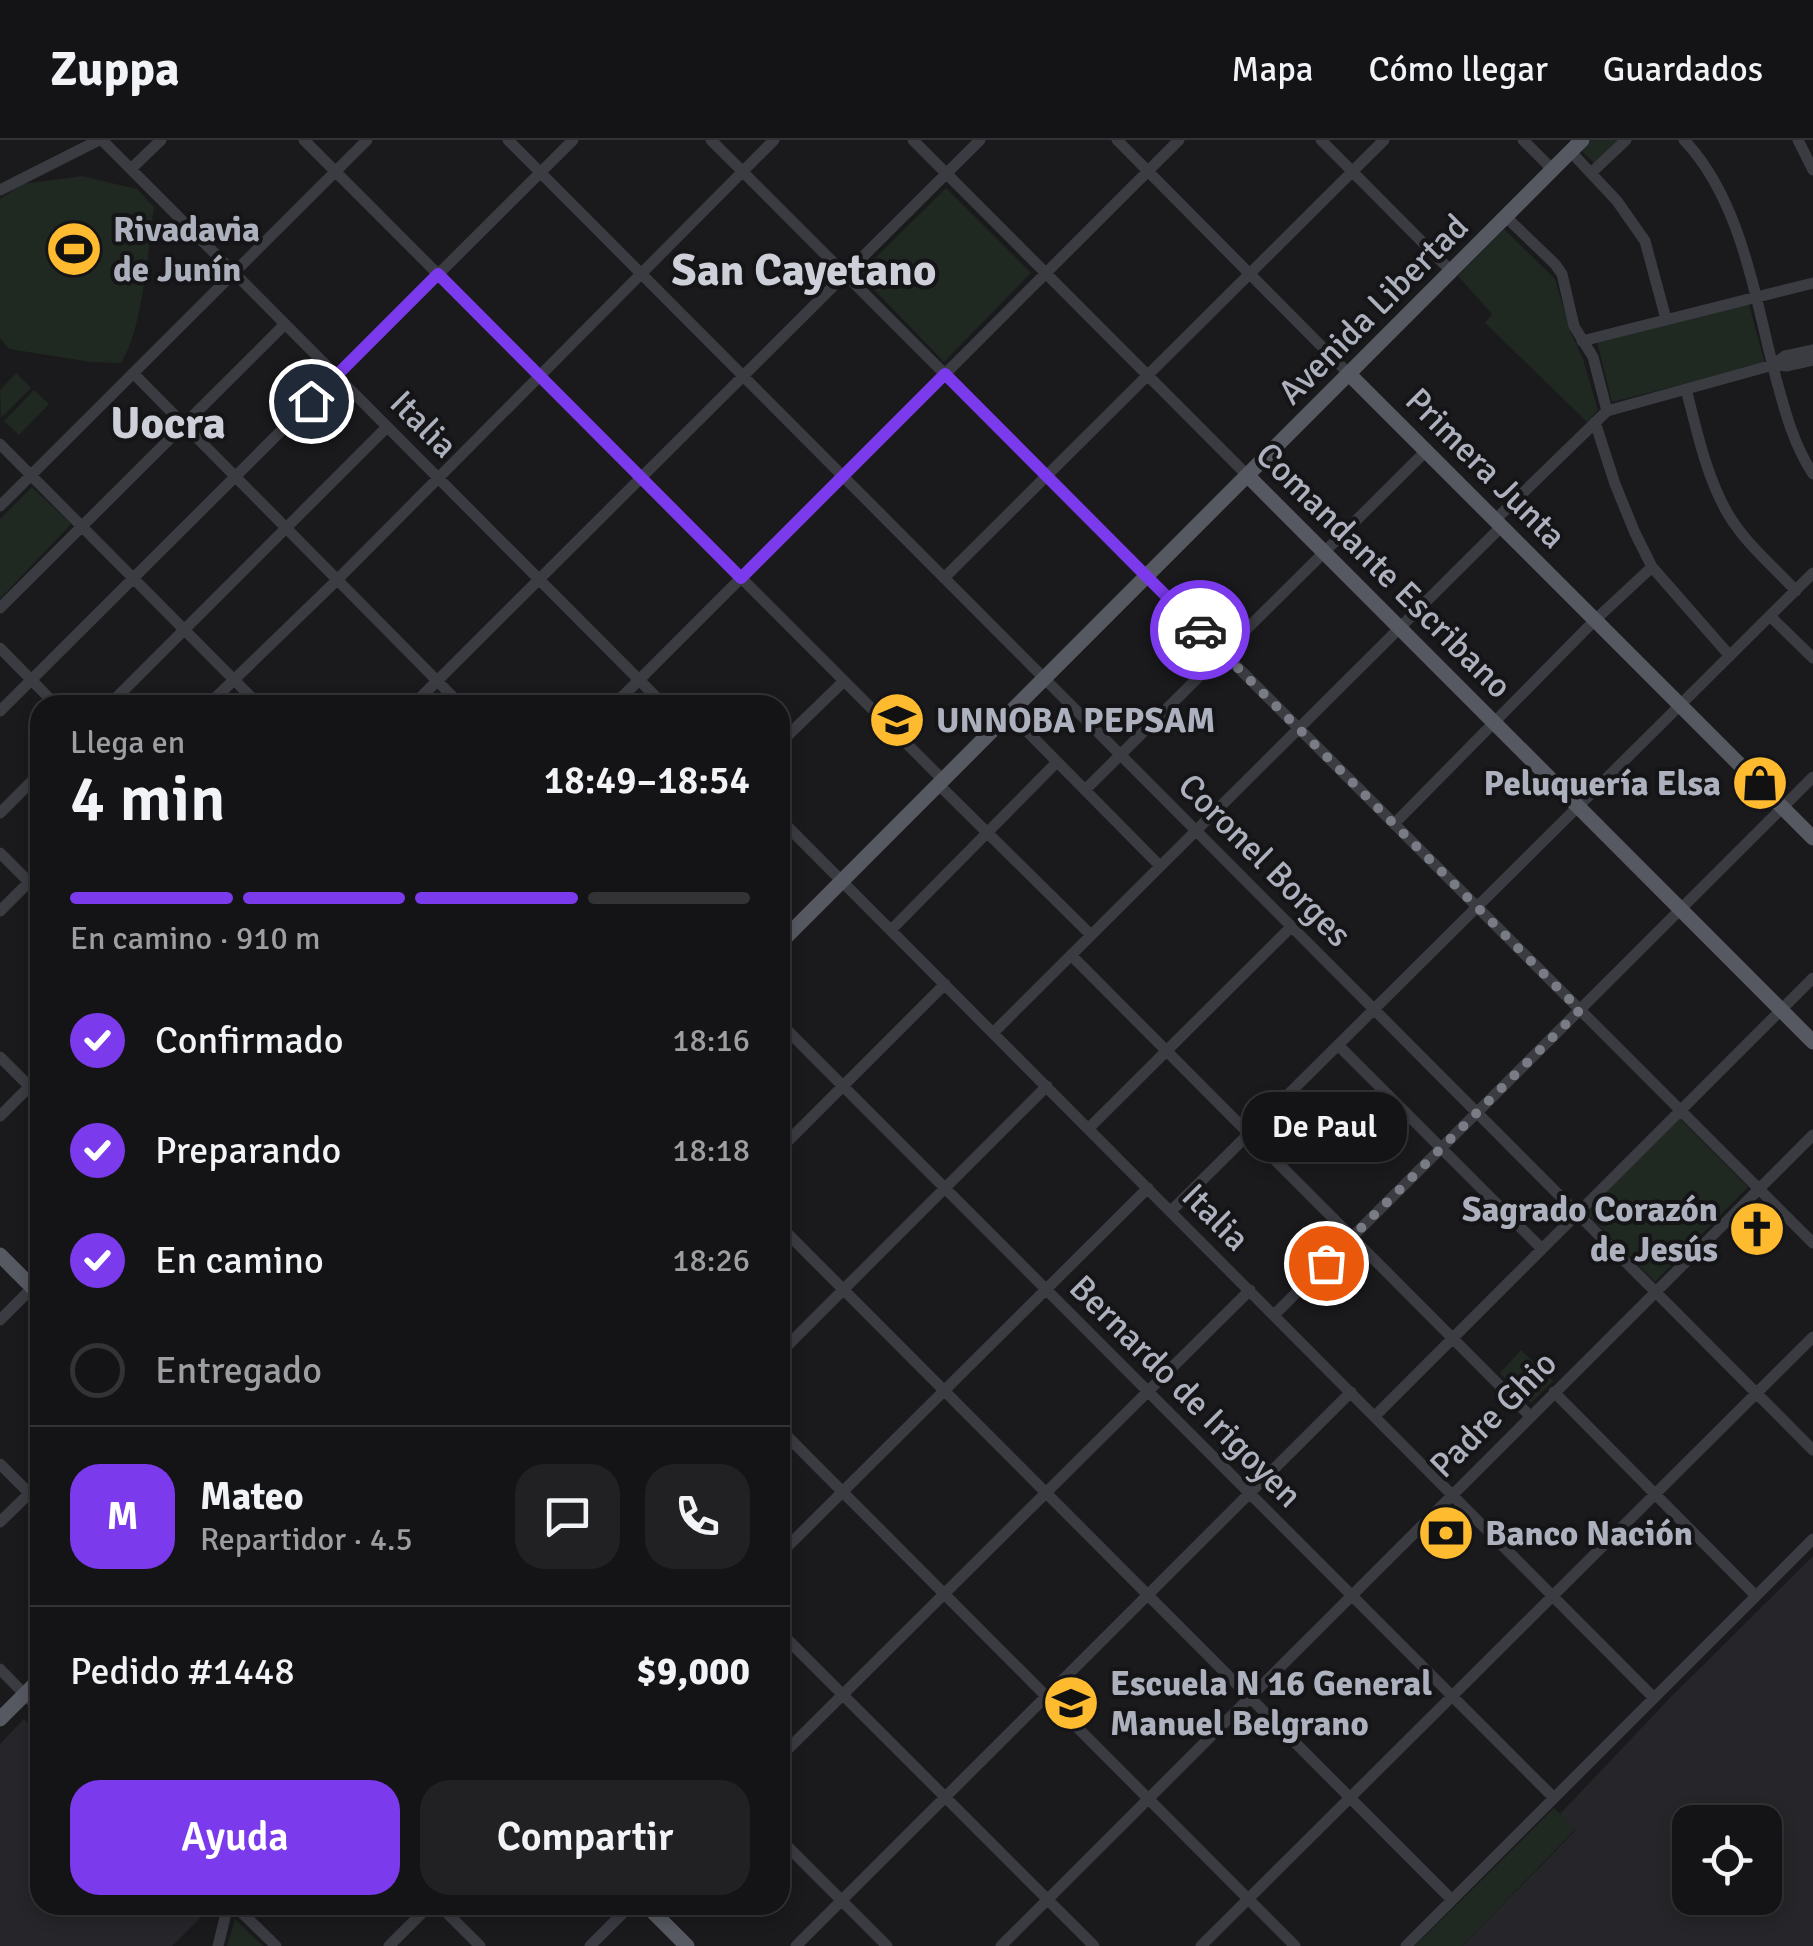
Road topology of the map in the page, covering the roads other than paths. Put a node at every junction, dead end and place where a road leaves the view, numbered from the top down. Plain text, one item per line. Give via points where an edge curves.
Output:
1 (101, 140) edge
2 (161, 140) edge
3 (304, 140) edge
4 (367, 140) edge
5 (508, 140) edge
6 (573, 140) edge
7 (711, 140) edge
8 (774, 140) edge
9 (913, 140) edge
10 (980, 140) edge
11 (1117, 140) edge
12 (1179, 140) edge
13 (1321, 140) edge
14 (1384, 140) edge
15 (1523, 140) edge
16 (1626, 140) edge
17 (1684, 140) edge
18 (1798, 140) edge
19 (1576, 146) edge
20 (131, 169) junction
21 (1553, 170) junction
22 (1813, 170) edge
23 (335, 171) junction
24 (1148, 171) junction
25 (743, 172) junction
26 (1352, 172) junction
27 (1591, 172) junction
28 (540, 173) junction
29 (946, 174) junction
30 (0, 190) edge
31 (1506, 217) junction
32 (234, 272) junction
33 (1452, 272) junction
34 (438, 274) junction
35 (640, 274) junction
36 (845, 274) junction
37 (1046, 274) junction
38 (1250, 274) junction
39 (1813, 284) edge
40 (1755, 298) junction
41 (1666, 319) junction
42 (285, 324) junction
43 (1582, 341) junction
44 (1813, 350) edge
45 (1813, 360) edge
46 (1773, 365) junction
47 (133, 373) junction
48 (539, 374) junction
49 (945, 374) junction
50 (1350, 375) junction
51 (337, 376) junction
52 (743, 376) junction
53 (1147, 376) junction
54 (1686, 389) junction
55 (1607, 411) junction
56 (1595, 422) junction
57 (183, 425) junction
58 (388, 427) junction
59 (0, 444) edge
60 (1426, 451) junction
61 (1813, 474) edge
62 (31, 476) junction
63 (1046, 476) junction
64 (1248, 476) junction
65 (843, 477) junction
66 (234, 478) junction
67 (438, 478) junction
68 (642, 478) junction
69 (0, 506) edge
70 (1499, 523) junction
71 (82, 526) junction
72 (285, 529) junction
73 (1324, 552) junction
74 (1652, 567) junction
75 (1813, 573) edge
76 (1146, 576) junction
77 (133, 578) junction
78 (741, 578) junction
79 (944, 578) junction
80 (539, 579) junction
81 (336, 582) junction
82 (1796, 590) junction
83 (0, 608) edge
84 (1770, 616) junction
85 (1595, 620) junction
86 (1400, 628) junction
87 (184, 630) junction
88 (0, 648) edge
89 (1223, 653) junction
90 (1730, 656) junction
91 (1813, 658) edge
92 (1044, 679) junction
93 (31, 680) junction
94 (234, 680) junction
95 (639, 680) junction
96 (437, 681) junction
97 (844, 681) junction
98 (46, 695) edge
99 (118, 695) edge
100 (218, 695) edge
101 (249, 695) edge
102 (423, 695) edge
103 (450, 695) edge
104 (624, 695) edge
105 (654, 695) edge
106 (1680, 705) junction
107 (0, 711) edge
108 (1010, 714) junction
109 (1494, 722) junction
110 (1298, 728) junction
111 (790, 733) edge
112 (1120, 756) junction
113 (1057, 762) junction
114 (1813, 777) edge
115 (30, 783) edge
116 (941, 783) junction
117 (1085, 790) junction
118 (1578, 807) junction
119 (1783, 807) junction
120 (0, 813) edge
121 (1394, 824) junction
122 (790, 829) edge
123 (1195, 830) junction
124 (987, 833) junction
125 (1813, 838) edge
126 (0, 853) edge
127 (1160, 866) junction
128 (842, 881) junction
129 (29, 882) joint
130 (1477, 907) junction
131 (1680, 909) junction
132 (0, 910) edge
133 (1292, 926) junction
134 (892, 930) junction
135 (790, 933) edge
136 (1090, 935) junction
137 (1071, 955) junction
138 (1813, 978) edge
139 (945, 984) junction
140 (1375, 1008) junction
141 (1580, 1010) junction
142 (1781, 1010) junction
143 (790, 1033) edge
144 (994, 1033) junction
145 (1813, 1042) edge
146 (1338, 1046) junction
147 (1166, 1051) junction
148 (0, 1057) edge
149 (30, 1086) joint
150 (843, 1086) junction
151 (1046, 1086) junction
152 (1680, 1111) junction
153 (1478, 1112) junction
154 (0, 1116) edge
155 (1089, 1128) junction
156 (1249, 1134) junction
157 (1813, 1135) edge
158 (790, 1139) edge
159 (1441, 1148) junction
160 (945, 1188) junction
161 (1148, 1188) junction
162 (1759, 1189) junction
163 (1171, 1211) junction
164 (1578, 1213) junction
165 (790, 1236) edge
166 (1352, 1237) junction
167 (1813, 1243) edge
168 (1542, 1249) junction
169 (0, 1255) edge
170 (30, 1282) edge
171 (1046, 1289) junction
172 (844, 1290) junction
173 (1250, 1290) junction
174 (1656, 1291) junction
175 (30, 1294) edge
176 (1274, 1314) junction
177 (0, 1320) edge
178 (1813, 1336) edge
179 (1453, 1338) junction
180 (790, 1343) edge
181 (944, 1391) junction
182 (1148, 1392) junction
183 (1352, 1392) junction
184 (1554, 1392) junction
185 (1756, 1393) junction
186 (1375, 1416) junction
187 (1530, 1416) junction
188 (790, 1440) edge
189 (1813, 1450) edge
190 (0, 1464) edge
191 (842, 1492) junction
192 (1046, 1493) junction
193 (1250, 1493) junction
194 (1452, 1493) junction
195 (29, 1494) joint
196 (1655, 1494) junction
197 (0, 1522) edge
198 (1813, 1539) edge
199 (790, 1544) edge
200 (944, 1594) junction
201 (1553, 1594) junction
202 (1148, 1595) junction
203 (1351, 1595) junction
204 (1756, 1596) junction
205 (790, 1642) edge
206 (0, 1670) edge
207 (30, 1688) edge
208 (24, 1694) junction
209 (843, 1694) junction
210 (1046, 1696) junction
211 (1452, 1696) junction
212 (1249, 1697) junction
213 (1654, 1698) junction
214 (30, 1700) edge
215 (0, 1719) edge
216 (790, 1747) edge
217 (945, 1797) junction
218 (1148, 1798) junction
219 (1350, 1798) junction
220 (1554, 1798) junction
221 (790, 1849) edge
222 (1048, 1899) junction
223 (1248, 1899) junction
224 (842, 1900) junction
225 (1452, 1900) junction
226 (228, 1915) edge
227 (242, 1915) edge
228 (420, 1915) edge
229 (450, 1915) edge
230 (621, 1915) edge
231 (656, 1915) edge
232 (218, 1946) edge
233 (276, 1946) edge
234 (389, 1946) edge
235 (480, 1946) edge
236 (590, 1946) edge
237 (687, 1946) edge
238 (796, 1946) edge
239 (887, 1946) edge
240 (1001, 1946) edge
241 (1094, 1946) edge
242 (1201, 1946) edge
243 (1295, 1946) edge
244 (1406, 1946) edge

1 - 20 street, Italia
1 - 30 street
2 - 20 street
3 - 23 street
4 - 23 street
5 - 28 street, Coronel Borges
6 - 28 street
7 - 25 street
8 - 25 street
9 - 29 street, Comandante Escribano
10 - 29 street
11 - 24 street, Primera Junta
12 - 24 street
13 - 26 street
14 - 26 street
15 - 21 street
16 - 27 street
17 - 40 street via 1725,201
18 - 22 street
19 - 21 main road, Avenida Libertad
19 - 27 street
20 - 32 street, Italia
21 - 31 main road, Avenida Libertad
23 - 32 street
23 - 34 street
24 - 37 street
24 - 38 street, Primera Junta
25 - 35 street
25 - 36 street
26 - 33 street
26 - 38 street
27 - 41 street via 1645,241
28 - 34 street
28 - 35 street, Coronel Borges
29 - 36 street
29 - 37 street, Comandante Escribano
31 - 33 main road, Avenida Libertad
31 - 43 street via 1562,274
32 - 42 street, Italia
32 - 47 street
33 - 50 main road, Avenida Libertad
34 - 48 street
34 - 51 street
35 - 48 street
35 - 52 street, Coronel Borges
36 - 49 street
36 - 52 street
37 - 49 street
37 - 53 street, Comandante Escribano
38 - 50 street, Primera Junta
38 - 53 street
39 - 40 street
40 - 41 street
40 - 46 street
41 - 43 street
42 - 51 street, Italia
42 - 57 street
43 - 55 street
44 - 46 street
45 - 46 street
46 - 54 street
46 - 61 street via 1793,438
47 - 57 street
47 - 62 street
48 - 67 street
48 - 68 street
49 - 63 street
49 - 65 street
50 - 60 main road, Primera Junta
50 - 64 main road, Avenida Libertad
51 - 58 street, Italia
51 - 66 street
52 - 65 street, Coronel Borges
52 - 68 street
53 - 63 street
53 - 64 street, Comandante Escribano
54 - 55 street
54 - 82 street via 1708,471 1727,512
55 - 56 street
56 - 70 street
56 - 74 street
57 - 66 street
57 - 71 street
58 - 67 street, Italia
58 - 72 street
59 - 62 street
60 - 70 main road, Primera Junta
60 - 73 street
62 - 69 street
62 - 71 street
63 - 76 street
63 - 79 street
64 - 73 main road, Comandante Escribano
64 - 76 main road, Avenida Libertad
65 - 78 street
65 - 79 street, Coronel Borges
66 - 72 street
66 - 77 street
67 - 80 street, Italia
67 - 81 street
68 - 78 street
68 - 80 street
70 - 85 main road, Primera Junta
70 - 86 street
71 - 77 street
71 - 83 street
72 - 81 street
72 - 87 street
73 - 86 main road, Comandante Escribano
73 - 89 street
74 - 85 street
74 - 90 street
75 - 82 street
76 - 89 street
76 - 92 main road, Avenida Libertad
77 - 87 street
77 - 93 street
78 - 95 street
78 - 97 street
79 - 92 street, Coronel Borges
80 - 95 street, Italia
80 - 96 street
81 - 94 street
81 - 96 street
82 - 84 street
84 - 90 street
84 - 91 street
85 - 106 main road, Primera Junta
85 - 109 street
86 - 109 main road, Comandante Escribano
86 - 110 street
87 - 94 street
87 - 99 street
88 - 93 street
89 - 110 street
89 - 112 street
90 - 106 street
92 - 108 main road, Avenida Libertad
92 - 112 street, Coronel Borges
93 - 98 street
93 - 107 street
94 - 100 street
94 - 101 street
95 - 104 street
95 - 105 street, Italia
96 - 102 street
96 - 103 street
97 - 111 street
97 - 116 street
106 - 118 street
106 - 119 main road, Primera Junta
108 - 113 street
108 - 116 main road, Avenida Libertad
109 - 118 main road, Comandante Escribano
109 - 121 street
110 - 121 street
110 - 123 street
112 - 117 street
112 - 123 street, Coronel Borges
113 - 117 street
113 - 124 street
114 - 119 street
115 - 120 street
116 - 124 street
116 - 128 main road, Avenida Libertad
117 - 127 street
118 - 130 street
118 - 131 main road, Comandante Escribano
119 - 125 main road, Primera Junta
119 - 131 street
121 - 130 street
122 - 128 street, Italia
123 - 127 street
123 - 133 street, Coronel Borges
124 - 134 street
124 - 136 street
126 - 129 street
127 - 136 street
128 - 134 street, Italia
128 - 135 main road, Avenida Libertad
129 - 132 street
130 - 140 street
130 - 141 street
131 - 141 street
131 - 142 main road, Comandante Escribano
133 - 140 street, Coronel Borges
133 - 147 street
134 - 139 street, Italia
136 - 137 street
137 - 144 street
137 - 147 street
138 - 142 street
139 - 144 street, Italia
139 - 150 street
140 - 146 street
140 - 153 street, Coronel Borges
141 - 152 street
141 - 153 street
142 - 145 main road, Comandante Escribano
142 - 152 street
143 - 150 street, Bernardo de Irigoyen
144 - 151 street, Italia
146 - 156 street
146 - 159 street
147 - 155 street
147 - 156 street
148 - 149 street
149 - 154 street
150 - 158 street
150 - 160 street, Bernardo de Irigoyen
151 - 155 street, Italia
151 - 160 street
152 - 162 street
152 - 164 street
153 - 159 street
153 - 164 street, Coronel Borges
155 - 161 street, Italia
156 - 163 street
156 - 166 street
157 - 162 street, Padre Ghio
159 - 166 street
159 - 168 street
160 - 171 street, Bernardo de Irigoyen
160 - 172 street
161 - 163 street, Italia
161 - 171 street
162 - 167 street
162 - 174 street, Padre Ghio
163 - 173 street, Italia
164 - 168 street
164 - 174 street, Coronel Borges
165 - 172 street
166 - 176 street
166 - 179 street
168 - 179 street
169 - 170 main road
171 - 181 street
171 - 182 street, Bernardo de Irigoyen
172 - 180 street
172 - 181 street
173 - 176 street, Italia
173 - 182 street
174 - 184 street, Padre Ghio
174 - 185 street, Coronel Borges
175 - 177 street
176 - 183 street, Italia
178 - 185 street
179 - 186 street
179 - 187 street
181 - 191 street
181 - 192 street
182 - 192 street
182 - 193 street, Bernardo de Irigoyen
183 - 186 street, Italia
183 - 193 street
184 - 187 street, Padre Ghio
184 - 196 street
185 - 189 street, Coronel Borges
185 - 196 street
186 - 194 street, Italia
187 - 194 street, Padre Ghio
188 - 191 street
190 - 195 street
191 - 199 street
191 - 200 street
192 - 200 street
192 - 202 street
193 - 202 street
193 - 203 street, Bernardo de Irigoyen
194 - 201 street, Italia
194 - 203 street, Padre Ghio
195 - 197 street
196 - 201 street
196 - 204 street
198 - 204 street
200 - 209 street
200 - 210 street
201 - 211 street
201 - 213 street, Italia
202 - 210 street
202 - 212 street
203 - 211 street, Bernardo de Irigoyen
203 - 212 street, Padre Ghio
204 - 213 street
205 - 209 street
206 - 208 street
207 - 208 main road
208 - 214 street
208 - 215 main road
209 - 216 street
209 - 217 street
210 - 217 street
210 - 218 street
211 - 219 street
211 - 220 street, Bernardo de Irigoyen
212 - 218 street, Padre Ghio
212 - 219 street
213 - 220 street
217 - 222 street
217 - 224 street
218 - 222 street, Padre Ghio
218 - 223 street
219 - 223 street
219 - 225 street
220 - 225 street
221 - 224 street
222 - 240 street, Padre Ghio
222 - 241 street
223 - 242 street
223 - 243 street
224 - 238 street
224 - 239 street
225 - 244 street
226 - 232 street
227 - 233 street
228 - 234 street
229 - 235 street
230 - 236 street
231 - 237 main road

